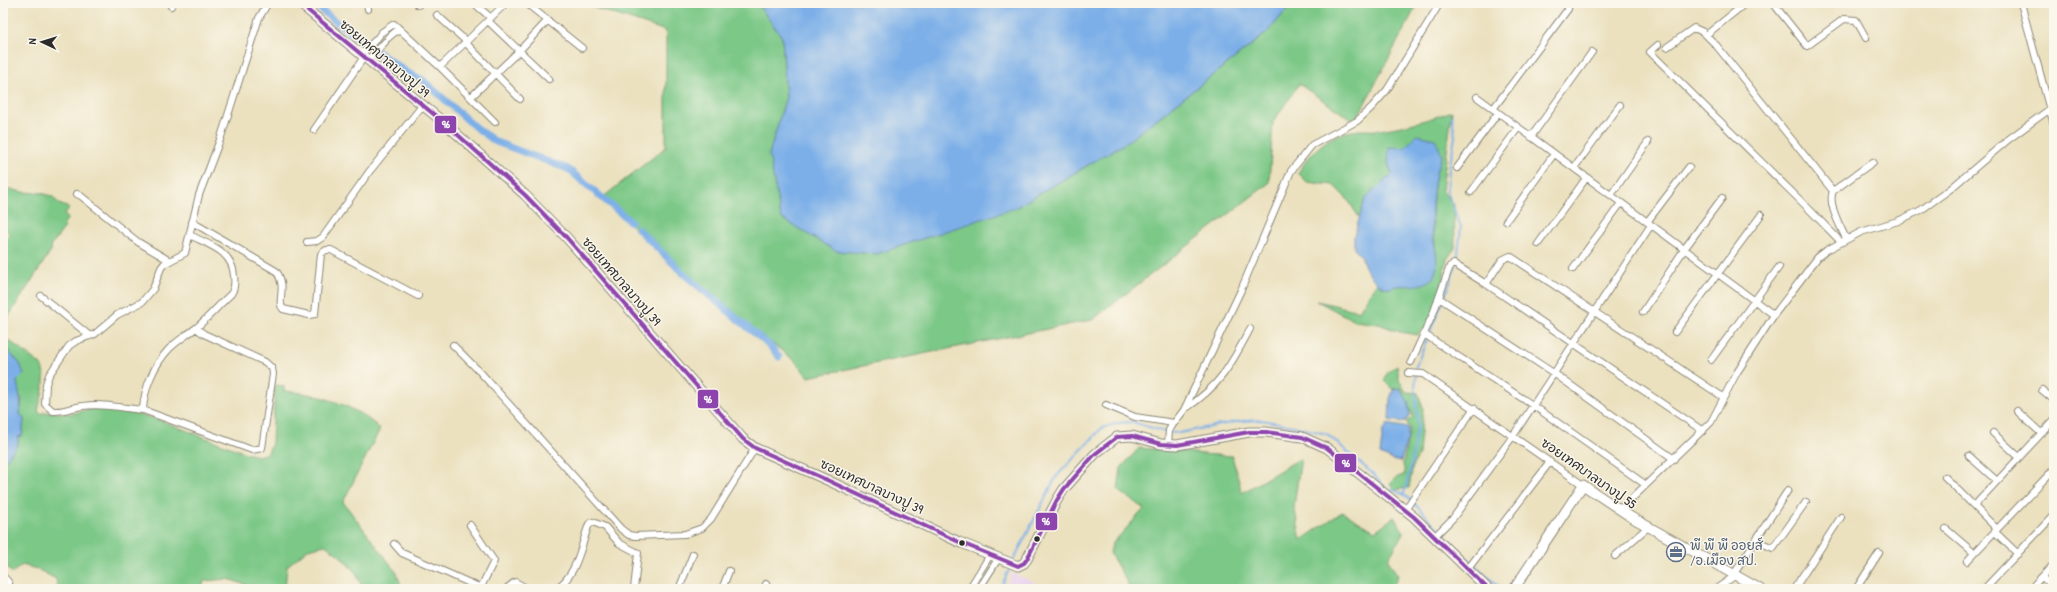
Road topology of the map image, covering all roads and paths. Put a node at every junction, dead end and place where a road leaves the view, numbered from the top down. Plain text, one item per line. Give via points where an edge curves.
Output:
1 (268, 3) edge
2 (298, 3) edge
3 (506, 3) edge
4 (526, 3) edge
5 (1440, 3) edge
6 (1746, 3) edge
7 (1773, 3) edge
8 (2021, 3) edge
9 (475, 4) dead end
10 (1568, 8) dead end
11 (437, 14) dead end
12 (489, 20) junction
13 (548, 20) junction
14 (401, 31) junction
15 (1706, 35) junction
16 (1866, 38) dead end
17 (466, 42) junction
18 (1658, 45) dead end
19 (582, 48) dead end
20 (1667, 48) dead end
21 (519, 51) junction
22 (1592, 52) dead end
23 (364, 57) junction
24 (440, 67) junction
25 (495, 74) junction
26 (549, 79) dead end
27 (471, 97) junction
28 (1477, 97) dead end
29 (520, 99) dead end
30 (1620, 105) dead end
31 (422, 106) junction
32 (2050, 109) junction
33 (1495, 111) junction
34 (495, 122) dead end
35 (2054, 125) edge
36 (1518, 128) junction
37 (314, 130) dead end
38 (1531, 137) junction
39 (1648, 142) dead end
40 (1554, 154) junction
41 (1873, 162) dead end
42 (1689, 167) dead end
43 (1457, 168) dead end
44 (1574, 168) junction
45 (1587, 178) junction
46 (1833, 191) junction
47 (1471, 192) dead end
48 (76, 194) dead end
49 (1611, 195) junction
50 (1722, 198) dead end
51 (1620, 203) junction
52 (1761, 215) dead end
53 (192, 222) junction
54 (1506, 222) dead end
55 (1649, 223) junction
56 (190, 235) junction
57 (1843, 241) junction
58 (307, 242) dead end
59 (1538, 244) dead end
60 (1685, 248) junction
61 (170, 261) junction
62 (1779, 267) dead end
63 (1573, 269) dead end
64 (1718, 274) junction
65 (1486, 284) junction
66 (41, 296) dead end
67 (418, 296) dead end
68 (1441, 299) junction
69 (1754, 300) junction
70 (1594, 312) junction
71 (1643, 312) dead end
72 (1774, 315) junction
73 (196, 328) junction
74 (1250, 329) dead end
75 (1675, 332) dead end
76 (90, 336) junction
77 (1427, 336) junction
78 (1574, 344) junction
79 (453, 345) dead end
80 (1711, 360) dead end
81 (1411, 362) dead end
82 (1413, 373) dead end
83 (1555, 374) junction
84 (2042, 390) dead end
85 (1723, 398) junction
86 (2054, 400) edge
87 (1106, 405) dead end
88 (1534, 406) junction
89 (1474, 408) junction
90 (143, 410) junction
91 (1184, 410) junction
92 (2016, 411) dead end
93 (2054, 420) edge
94 (1174, 423) junction
95 (1703, 431) junction
96 (1993, 433) dead end
97 (2041, 433) junction
98 (1514, 436) junction
99 (1168, 437) junction
100 (755, 448) junction
101 (1969, 456) dead end
102 (2020, 457) junction
103 (1674, 459) junction
104 (1550, 462) junction
105 (2054, 469) edge
106 (1945, 477) dead end
107 (1997, 481) junction
108 (1583, 485) junction
109 (1646, 485) junction
110 (1788, 490) dead end
111 (1806, 502) dead end
112 (1406, 506) junction
113 (1974, 506) junction
114 (1620, 510) junction
115 (2054, 515) edge
116 (1840, 517) dead end
117 (470, 524) dead end
118 (1648, 527) junction
119 (1946, 529) dead end
120 (1996, 530) junction
121 (1436, 536) junction
122 (1755, 540) junction
123 (394, 544) dead end
124 (1879, 553) dead end
125 (1974, 553) junction
126 (693, 554) dead end
127 (2018, 554) junction
128 (1615, 556) dead end
129 (994, 557) junction
130 (1967, 561) dead end
131 (2054, 564) edge
132 (1471, 565) junction
133 (730, 571) dead end
134 (1735, 575) junction
135 (3, 576) edge
136 (2042, 577) junction
137 (9, 582) dead end
138 (1988, 586) dead end
139 (480, 589) edge
140 (506, 589) edge
141 (528, 589) edge
142 (555, 589) edge
143 (634, 589) edge
144 (679, 589) edge
145 (722, 589) edge
146 (969, 589) edge
147 (979, 589) edge
148 (1488, 589) edge
149 (1514, 589) edge
150 (1716, 589) edge
151 (1760, 589) edge
152 (1794, 589) edge
153 (1856, 589) edge
154 (2030, 589) edge
155 (2054, 589) edge

1 - 53 street via 260,18 221,137 203,182
2 - 23 street, ซอยเทศบาลบางปู 39
3 - 12 street
4 - 13 street
5 - 91 street via 1387,90 1372,107 1357,121 1312,145 1291,171 1241,290
6 - 15 street
7 - 16 street via 1807,46 1844,19 1856,20
8 - 32 street
9 - 12 street
10 - 33 street
11 - 17 street
12 - 17 street
12 - 21 street
13 - 19 street
13 - 21 street
14 - 23 street via 395,32
14 - 23 street via 393,24 381,34
14 - 24 street
15 - 20 street via 1694,28
15 - 46 street
17 - 24 street
17 - 25 street
18 - 57 street via 1650,52
21 - 25 street
21 - 26 street
22 - 38 street
23 - 31 street, ซอยเทศบาลบางปู 39
23 - 37 street
24 - 27 street
25 - 27 street
25 - 29 street
27 - 34 street
28 - 33 street
30 - 44 street
31 - 58 street via 369,172 323,237 317,241
31 - 100 street, ซอยเทศบาลบางปู 39 via 528,198 567,238 742,439
32 - 35 street
32 - 57 street via 1921,210
33 - 36 street
33 - 43 street
36 - 38 street
36 - 47 street
38 - 40 street
39 - 49 street
40 - 44 street
40 - 54 street
41 - 46 street
42 - 55 street
44 - 45 street
45 - 49 street
45 - 59 street
46 - 57 street via 1833,207
48 - 61 street via 138,242
49 - 51 street
50 - 60 street
51 - 55 street
51 - 63 street
52 - 64 street
53 - 56 street
53 - 67 street via 276,271 282,280 280,304 283,309 315,314 321,254 326,250 331,250
55 - 60 street
55 - 70 street
56 - 61 street via 185,253
56 - 73 street via 226,254 234,272 234,289 231,294
57 - 72 street via 1818,257
60 - 64 street
60 - 71 street
61 - 76 street via 161,268 157,282 142,302 118,315
62 - 69 street
64 - 69 street
64 - 75 street
65 - 68 street via 1456,265 1450,266
65 - 70 street via 1502,260 1510,256
65 - 78 street
66 - 76 street
68 - 77 street
68 - 83 street
69 - 72 street
69 - 80 street
70 - 78 street
70 - 85 street
72 - 85 street
73 - 90 street via 170,348 154,369 143,400
73 - 90 street via 265,362 272,368 262,448 252,450
74 - 91 street via 1234,360 1221,378 1204,397
76 - 90 street via 69,346 51,371 46,384 46,406 53,412 103,404
77 - 81 street
77 - 88 street
78 - 83 street
78 - 95 street
79 - 100 street via 628,535 685,534 702,528 711,519
82 - 89 street, ซอยเทศบาลบางปู 55 via 1423,374
83 - 88 street
83 - 103 street
84 - 86 street
85 - 95 street
87 - 94 street via 1135,417
88 - 98 street
88 - 109 street
89 - 98 street, ซอยเทศบาลบางปู 55
89 - 112 street
91 - 94 street
92 - 97 street
93 - 97 street
94 - 99 street
95 - 103 street
96 - 102 street
97 - 102 street
98 - 104 street, ซอยเทศบาลบางปู 55
98 - 121 street
99 - 112 street, ซอยเทศบาลบางปู 39 via 1187,444 1249,432 1281,433 1302,438 1327,448
99 - 129 street, ซอยเทศบาลบางปู 39 via 1124,436 1110,441 1064,489 1024,563 1014,566
100 - 129 street, ซอยเทศบาลบางปู 39
101 - 107 street
102 - 107 street
103 - 109 street
104 - 108 street, ซอยเทศบาลบางปู 55
104 - 132 street
105 - 120 street
106 - 113 street
107 - 113 street
108 - 114 street, ซอยเทศบาลบางปู 55
108 - 149 street
109 - 114 street
110 - 122 street
111 - 122 street via 1773,548
112 - 121 street, ซอยเทศบาลบางปู 39
113 - 120 street
114 - 118 street, ซอยเทศบาลบางปู 55
115 - 127 street
116 - 152 street
117 - 139 street via 494,561
118 - 128 street
118 - 134 street, ซอยเทศบาลบางปู 55
119 - 125 street
120 - 125 street
120 - 127 street
121 - 132 street, ซอยเทศบาลบางปู 39
122 - 134 street
123 - 139 street via 402,553
124 - 153 street
125 - 130 street
126 - 144 street
127 - 138 street
129 - 146 street
129 - 147 street
131 - 136 street
132 - 148 street, ซอยเทศบาลบางปู 39
133 - 145 street
134 - 150 street
134 - 151 street, ซอยเทศบาลบางปู 55
135 - 137 street
136 - 154 street
136 - 155 street
140 - 141 street via 515,582
142 - 143 street via 573,569 589,524 596,522 610,531 622,546 638,553

